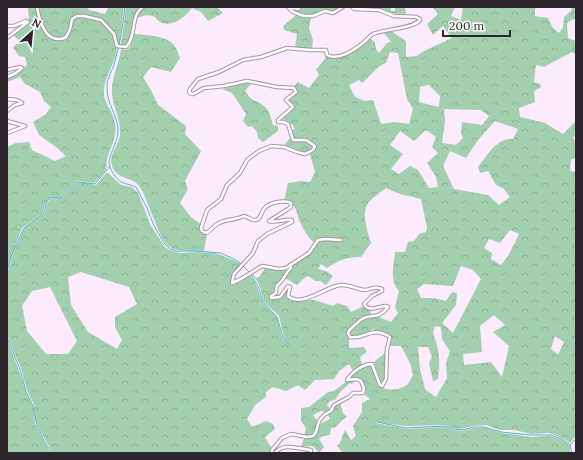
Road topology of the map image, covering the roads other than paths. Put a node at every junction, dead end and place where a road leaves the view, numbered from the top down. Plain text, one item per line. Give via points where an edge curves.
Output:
1 (37, 7) edge
2 (143, 7) edge
3 (288, 7) edge
4 (300, 7) edge
5 (344, 7) edge
6 (352, 7) edge
7 (7, 26) edge
8 (7, 38) edge
9 (7, 70) edge
10 (7, 77) edge
11 (7, 99) edge
12 (7, 110) edge
13 (7, 121) edge
14 (7, 133) edge
15 (341, 240) dead end
16 (290, 266) junction
17 (274, 453) edge
18 (309, 453) edge

1 - 2 street via 44,28 52,38 64,38 69,32 72,19 84,16 101,20 114,34 117,46 126,48 132,40 137,12
3 - 4 street
3 - 5 street via 298,14 308,16 325,11 333,14
6 - 16 street via 379,10 394,16 416,17 420,20 419,23 373,34 350,52 340,56 329,56 326,50 292,48 243,60 216,74 198,79 189,90 190,94 193,94 204,88 251,81 277,87 291,87 297,91 286,100 293,107 282,115 278,122 288,124 293,140 306,140 315,148 305,154 284,147 271,146 247,160 240,173 227,185 221,199 207,210 201,228 206,233 219,223 238,220 244,216 256,220 265,208 280,202 290,203 291,207 269,221 292,222 260,239 253,253 234,274 232,283 262,266 279,269
7 - 8 street via 28,22
9 - 10 street via 20,66 22,68
11 - 12 street via 17,100 22,104
13 - 14 street via 25,126
15 - 16 street via 318,240 309,253
16 - 17 street via 271,298 280,297 288,286 288,296 296,300 338,285 365,290 380,288 382,291 364,304 374,308 386,306 387,309 379,316 360,318 348,333 350,337 355,338 371,332 379,333 388,335 390,340 387,349 386,379 382,386 372,364 366,364 347,380 361,381 363,393 353,393 334,405 321,418 312,436 291,434 282,438 272,450
17 - 18 street via 284,447 311,450

